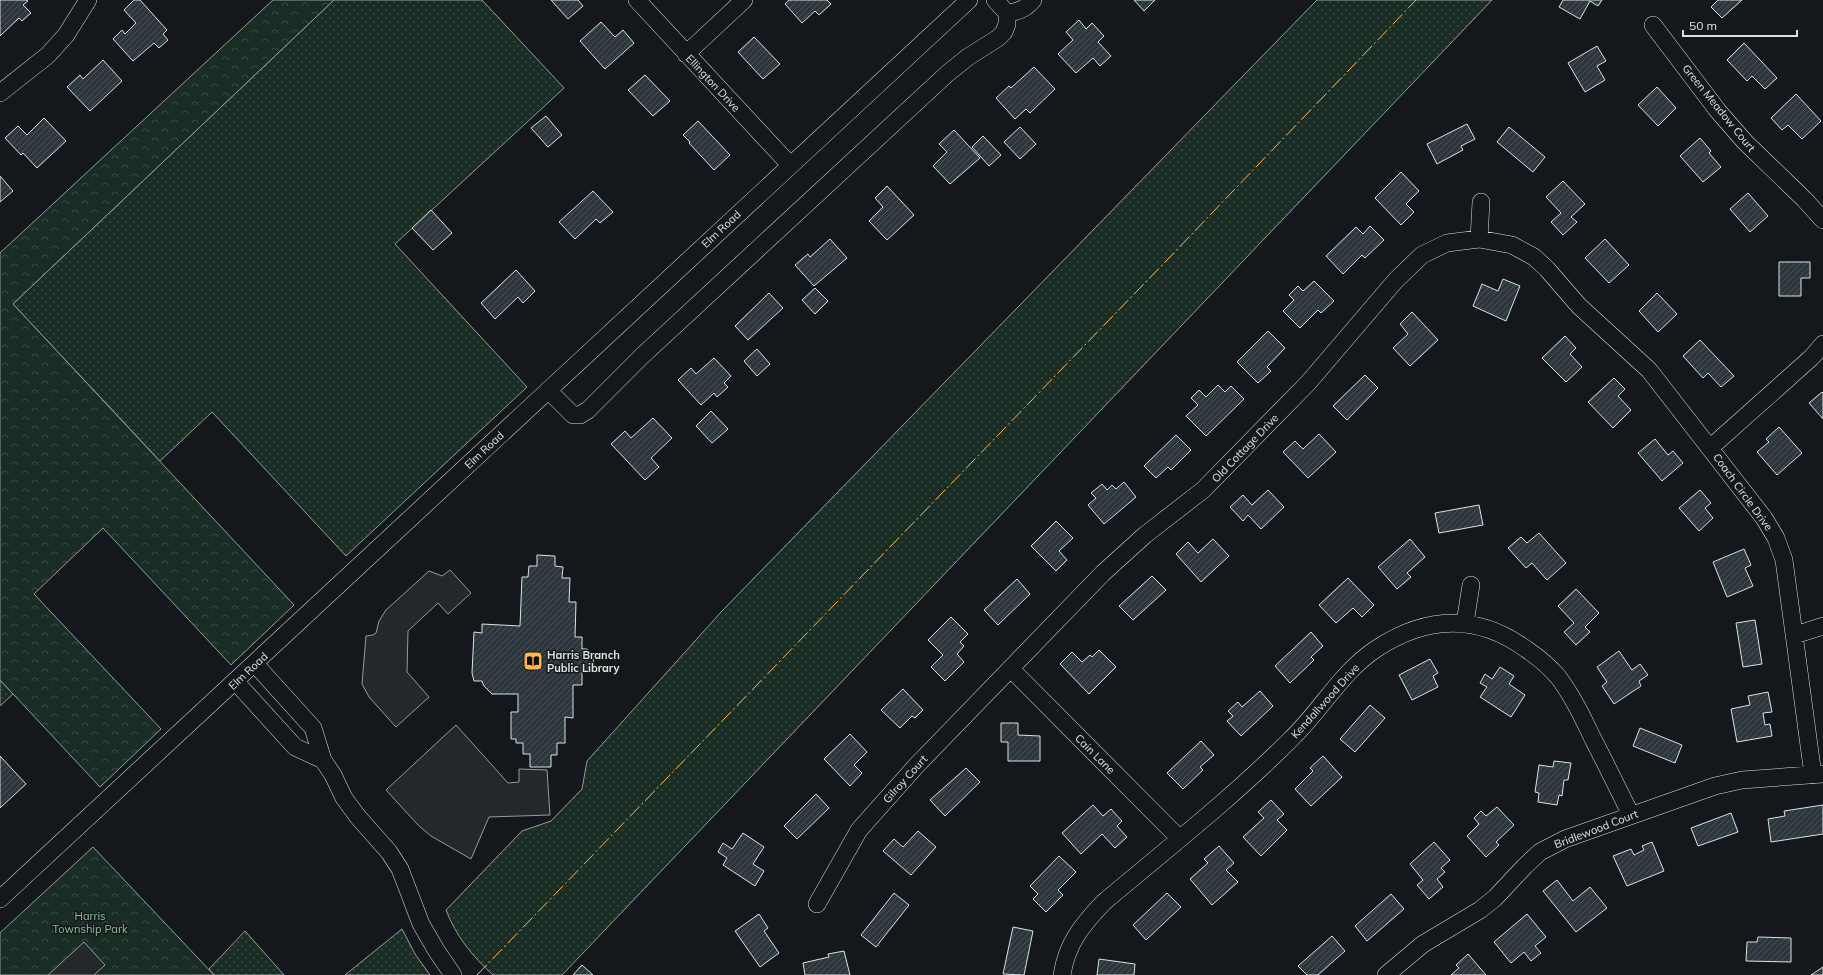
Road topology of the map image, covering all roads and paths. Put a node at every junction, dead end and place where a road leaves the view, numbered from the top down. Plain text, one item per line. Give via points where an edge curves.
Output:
1 (88, 0) edge
2 (637, 0) edge
3 (744, 0) edge
4 (969, 0) edge
5 (995, 0) edge
6 (1033, 0) edge
7 (1007, 13) junction
8 (1653, 25) dead end
9 (686, 54) junction
10 (0, 93) edge
11 (790, 165) junction
12 (1482, 202) dead end
13 (1823, 220) edge
14 (1479, 239) junction
15 (1579, 306) joint
16 (1823, 344) edge
17 (548, 390) junction
18 (1710, 448) junction
19 (1471, 585) dead end
20 (1465, 623) junction
21 (1823, 626) edge
22 (1795, 635) junction
23 (255, 664) junction
24 (1011, 669) junction
25 (236, 682) junction
26 (323, 760) junction
27 (1818, 774) edge
28 (1631, 815) junction
29 (1179, 838) junction
30 (0, 900) edge
31 (816, 904) dead end
32 (453, 975) edge
33 (1062, 975) edge
34 (1386, 975) edge

1 - 10 street via 77,19 48,55
2 - 9 street, Ellington Drive
3 - 9 street
4 - 11 street, Elm Road
5 - 7 street
6 - 7 street via 1018,12
7 - 17 street via 1007,24 998,38 948,73 642,356 588,410 580,415 572,415
8 - 13 street, Green Meadow Court via 1744,142
9 - 11 street, Ellington Drive
11 - 17 street, Elm Road
12 - 14 street
14 - 15 street, Old Cottage Drive via 1512,245 1534,257
14 - 24 street, Old Cottage Drive via 1447,243 1422,255 1396,280 1308,383 1203,490 1145,535 1103,573
15 - 18 street, Coach Circle Drive via 1649,370
16 - 18 street via 1812,357
17 - 23 street, Elm Road
18 - 22 street, Coach Circle Drive via 1764,518 1776,538 1784,560
19 - 20 street
20 - 28 street, Kendallwood Drive via 1498,633 1519,644 1540,659 1558,677 1575,702
20 - 29 street, Kendallwood Drive via 1444,622 1421,628 1375,650 1354,667 1298,733 1264,766
21 - 22 street
22 - 27 street, Coach Circle Drive
23 - 25 street, Elm Road
23 - 26 street via 313,728
24 - 29 street, Cain Lane
24 - 31 street, Gilroy Court via 916,766 859,830
25 - 26 street via 295,747
25 - 30 street, Elm Road
26 - 32 street via 344,798 400,869 420,924
27 - 28 street, Bridlewood Court via 1742,780 1715,786
28 - 34 street, Bridlewood Court via 1565,839 1540,852 1480,910 1423,944
29 - 33 street, Kendallwood Drive via 1104,902 1084,923 1072,942 1064,961

